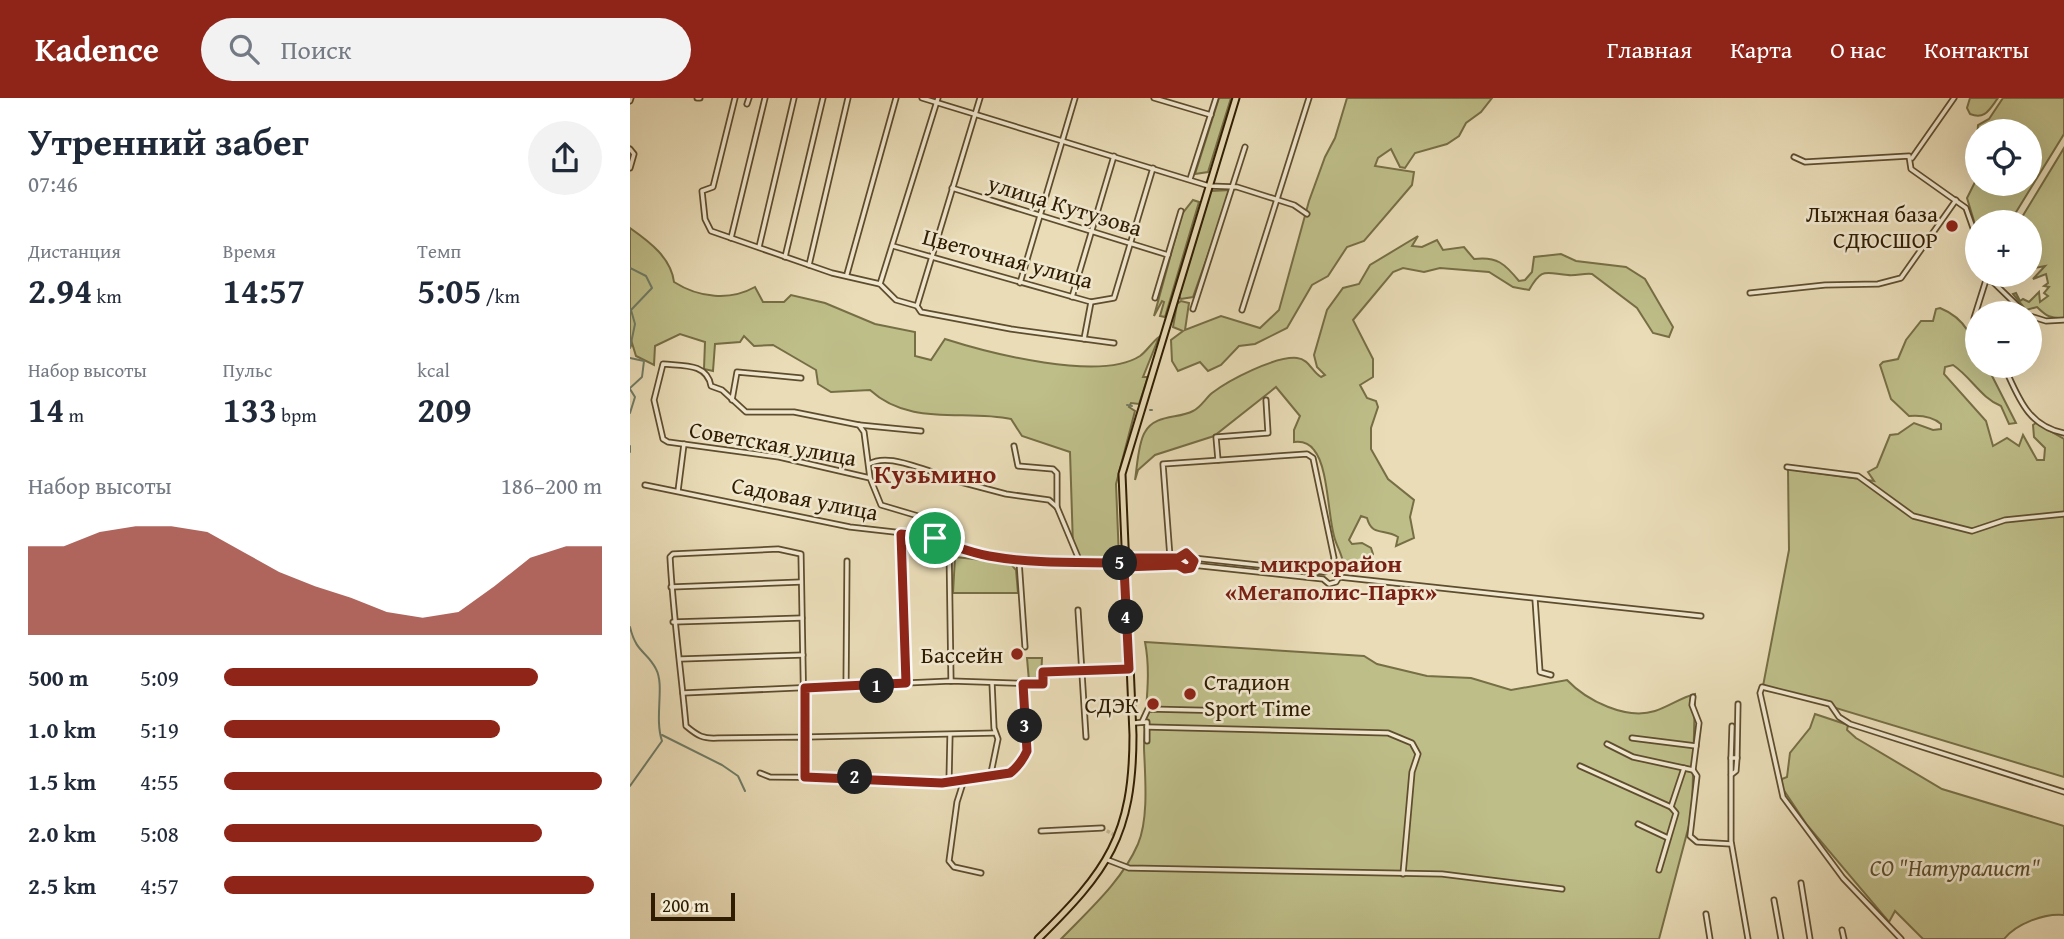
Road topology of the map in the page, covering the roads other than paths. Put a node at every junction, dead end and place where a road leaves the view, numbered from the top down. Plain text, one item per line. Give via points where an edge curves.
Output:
1 (735, 98) edge
2 (765, 98) edge
3 (794, 98) edge
4 (823, 98) edge
5 (848, 98) edge
6 (896, 98) edge
7 (922, 98) edge
8 (980, 98) edge
9 (1075, 98) edge
10 (1154, 98) edge
11 (1176, 98) edge
12 (1216, 98) edge
13 (1236, 98) edge
14 (1309, 98) edge
15 (1954, 98) edge
16 (937, 100) edge
17 (1174, 104) junction
18 (975, 115) junction
19 (1211, 115) junction
20 (1063, 141) junction
21 (1245, 147) dead end
22 (630, 149) edge
23 (1114, 156) junction
24 (1794, 157) dead end
25 (1912, 158) junction
26 (630, 168) edge
27 (1153, 168) junction
28 (1190, 180) junction
29 (1209, 186) junction
30 (952, 188) junction
31 (1232, 188) junction
32 (1956, 200) junction
33 (1277, 201) junction
34 (1967, 210) edge
35 (1181, 211) dead end
36 (1307, 214) dead end
37 (1041, 217) junction
38 (1091, 232) junction
39 (731, 237) junction
40 (1130, 243) junction
41 (893, 246) junction
42 (759, 247) junction
43 (1168, 255) junction
44 (932, 256) junction
45 (785, 257) junction
46 (809, 265) junction
47 (847, 274) junction
48 (880, 284) junction
49 (1020, 284) junction
50 (1998, 287) edge
51 (1751, 293) dead end
52 (1072, 297) junction
53 (1155, 298) dead end
54 (2013, 301) edge
55 (1091, 302) junction
56 (916, 306) junction
57 (1193, 309) dead end
58 (1242, 310) dead end
59 (2042, 320) edge
60 (2064, 320) edge
61 (1084, 339) junction
62 (1114, 343) dead end
63 (802, 378) dead end
64 (2010, 378) edge
65 (732, 400) junction
66 (1266, 400) dead end
67 (859, 425) junction
68 (921, 431) dead end
69 (2064, 433) edge
70 (684, 444) junction
71 (1014, 446) dead end
72 (1218, 460) junction
73 (869, 464) junction
74 (1787, 467) dead end
75 (930, 471) dead end
76 (870, 478) junction
77 (953, 481) dead end
78 (645, 485) dead end
79 (678, 491) junction
80 (1057, 507) junction
81 (2064, 514) edge
82 (901, 534) junction
83 (935, 538) junction
84 (949, 546) junction
85 (1170, 558) junction
86 (1178, 558) junction
87 (1193, 558) junction
88 (847, 561) dead end
89 (1019, 561) junction
90 (1080, 562) junction
91 (1124, 563) junction
92 (1178, 565) junction
93 (1192, 565) junction
94 (1332, 568) junction
95 (1324, 572) junction
96 (1339, 577) junction
97 (1323, 579) junction
98 (801, 582) junction
99 (671, 587) junction
100 (1535, 599) junction
101 (1078, 610) dead end
102 (1701, 616) dead end
103 (802, 618) junction
104 (673, 622) junction
105 (1025, 647) dead end
106 (803, 654) junction
107 (681, 659) junction
108 (1129, 669) junction
109 (1082, 671) junction
110 (1551, 675) dead end
111 (951, 681) junction
112 (906, 683) junction
113 (992, 683) junction
114 (1023, 684) junction
115 (846, 687) junction
116 (805, 688) junction
117 (683, 693) junction
118 (1693, 696) dead end
119 (1738, 704) dead end
120 (1235, 711) dead end
121 (1142, 722) junction
122 (1132, 723) junction
123 (1732, 726) dead end
124 (1147, 727) junction
125 (995, 733) junction
126 (952, 735) junction
127 (804, 737) junction
128 (1086, 737) dead end
129 (1632, 738) dead end
130 (1147, 741) dead end
131 (1607, 744) dead end
132 (1696, 746) junction
133 (1731, 758) junction
134 (1737, 758) junction
135 (1580, 766) dead end
136 (1684, 768) junction
137 (1693, 770) junction
138 (760, 773) dead end
139 (991, 773) junction
140 (1731, 775) junction
141 (805, 777) junction
142 (964, 780) junction
143 (952, 781) junction
144 (960, 789) junction
145 (2064, 792) edge
146 (1671, 807) junction
147 (1638, 824) dead end
148 (1102, 828) tunnel mouth
149 (1041, 831) dead end
150 (1668, 838) junction
151 (1731, 844) junction
152 (1108, 860) junction
153 (1659, 870) dead end
154 (981, 873) dead end
155 (1403, 874) junction
156 (1801, 883) dead end
157 (1562, 888) dead end
158 (1774, 900) dead end
159 (1706, 914) dead end
160 (1842, 930) dead end
161 (1038, 939) edge
162 (1710, 939) edge
163 (1748, 939) edge
164 (1781, 939) edge
165 (1810, 939) edge
166 (1844, 939) edge
167 (1901, 939) edge

1 - 39 street via 713,187 702,191 707,226
2 - 39 street
3 - 42 street
4 - 45 street
5 - 46 street
6 - 47 street
7 - 16 street
8 - 18 street
9 - 20 street
10 - 17 street
11 - 17 street
12 - 19 street
13 - 29 main road
14 - 33 street
15 - 25 street
16 - 18 street
16 - 41 street
17 - 19 street
18 - 20 street
18 - 30 street
19 - 28 street
20 - 23 street
20 - 37 street
21 - 31 street
22 - 26 street via 634,154
23 - 27 street
23 - 38 street
24 - 25 street via 1805,163
25 - 32 street via 1911,169
27 - 28 street
27 - 40 street
28 - 29 street
29 - 31 street
29 - 91 main road via 1124,464
30 - 37 street, улица Кутузова
30 - 44 street
31 - 33 street
31 - 57 street
32 - 34 street
32 - 51 street via 1901,278 1878,284
33 - 36 street
33 - 58 street
35 - 43 street
37 - 38 street, улица Кутузова
37 - 49 street
38 - 40 street, улица Кутузова
38 - 52 street
39 - 42 street
40 - 43 street, улица Кутузова
40 - 55 street, Цветочная улица via 1114,298
41 - 44 street, Цветочная улица
41 - 48 street
42 - 45 street
43 - 53 street
44 - 49 street, Цветочная улица
44 - 56 street
45 - 46 street
46 - 47 street
47 - 48 street
48 - 56 street via 896,300
49 - 52 street, Цветочная улица
50 - 54 street
52 - 55 street, Цветочная улица
55 - 61 street
56 - 61 street via 921,312 939,316
59 - 60 street
61 - 62 street
63 - 65 street via 737,372
64 - 69 street via 2026,412 2047,428
65 - 67 street via 746,412 794,412
65 - 70 street, Советская улица via 711,386 707,372 663,363 654,391 663,439
66 - 72 street via 1268,433 1216,437
67 - 68 street
67 - 73 street
70 - 76 street, Советская улица via 779,457
70 - 79 street
71 - 80 street via 1018,466 1057,473
72 - 85 street via 1163,464
72 - 94 street via 1311,456 1334,558
73 - 75 street via 893,461
73 - 76 street
74 - 81 street via 1858,476 1913,516 1972,531 2005,520
76 - 83 street via 880,505 918,516
77 - 80 street via 1049,500
78 - 79 street, Садовая улица
79 - 82 street, Садовая улица
80 - 90 street
82 - 83 street, Садовая улица
82 - 112 street
83 - 84 street, Садовая улица
84 - 89 street, Садовая улица
84 - 111 street
85 - 86 street
85 - 91 street
86 - 87 street via 1186,553
86 - 92 street
87 - 93 street
87 - 95 street
88 - 115 street
89 - 90 street, Садовая улица
89 - 105 street
90 - 91 street, Садовая улица
91 - 92 street
91 - 108 main road
92 - 93 street via 1185,569
93 - 97 street
94 - 95 street
94 - 96 street
95 - 97 street
96 - 97 street via 1332,584
96 - 100 street
98 - 99 street
98 - 99 street via 801,554 778,549 672,555
98 - 103 street
99 - 104 street
100 - 102 street
100 - 110 street via 1540,672
101 - 109 street
103 - 104 street
103 - 106 street
104 - 107 street
106 - 107 street
106 - 116 street
107 - 117 street
108 - 109 street
108 - 122 main road
109 - 114 street via 1043,672 1043,684
109 - 128 street
111 - 112 street
111 - 113 street
112 - 115 street
113 - 114 street
113 - 125 street
114 - 139 street via 1027,751 1019,766 1006,774
115 - 116 street
116 - 117 street
116 - 127 street
117 - 127 street via 686,726 698,737
118 - 132 street via 1699,723
119 - 134 street
120 - 121 street via 1147,709
121 - 122 street
121 - 124 street via 1147,722
122 - 152 main road via 1129,801
123 - 133 street
124 - 130 street
124 - 155 street via 1388,733 1412,743 1418,754 1412,772
125 - 126 street
125 - 139 street via 998,739
126 - 127 street
126 - 143 street
127 - 141 street
129 - 132 street
131 - 136 street via 1633,757
132 - 137 street
133 - 134 street
133 - 140 street
134 - 140 street
135 - 146 street
136 - 137 street
136 - 146 street
137 - 151 street via 1698,776 1690,836 1697,842
138 - 141 street
139 - 142 street
140 - 151 street
141 - 143 street
142 - 143 street
142 - 144 street
143 - 144 street
144 - 154 street via 949,861 954,867
145 - 167 street via 1850,724 1830,704 1762,687 1783,797 1843,878
146 - 150 street via 1676,813
147 - 150 street
148 - 149 street
150 - 153 street
151 - 163 street
152 - 155 street via 1129,868
152 - 161 main road
155 - 157 street
156 - 165 street
158 - 164 street
159 - 162 street
160 - 166 street

